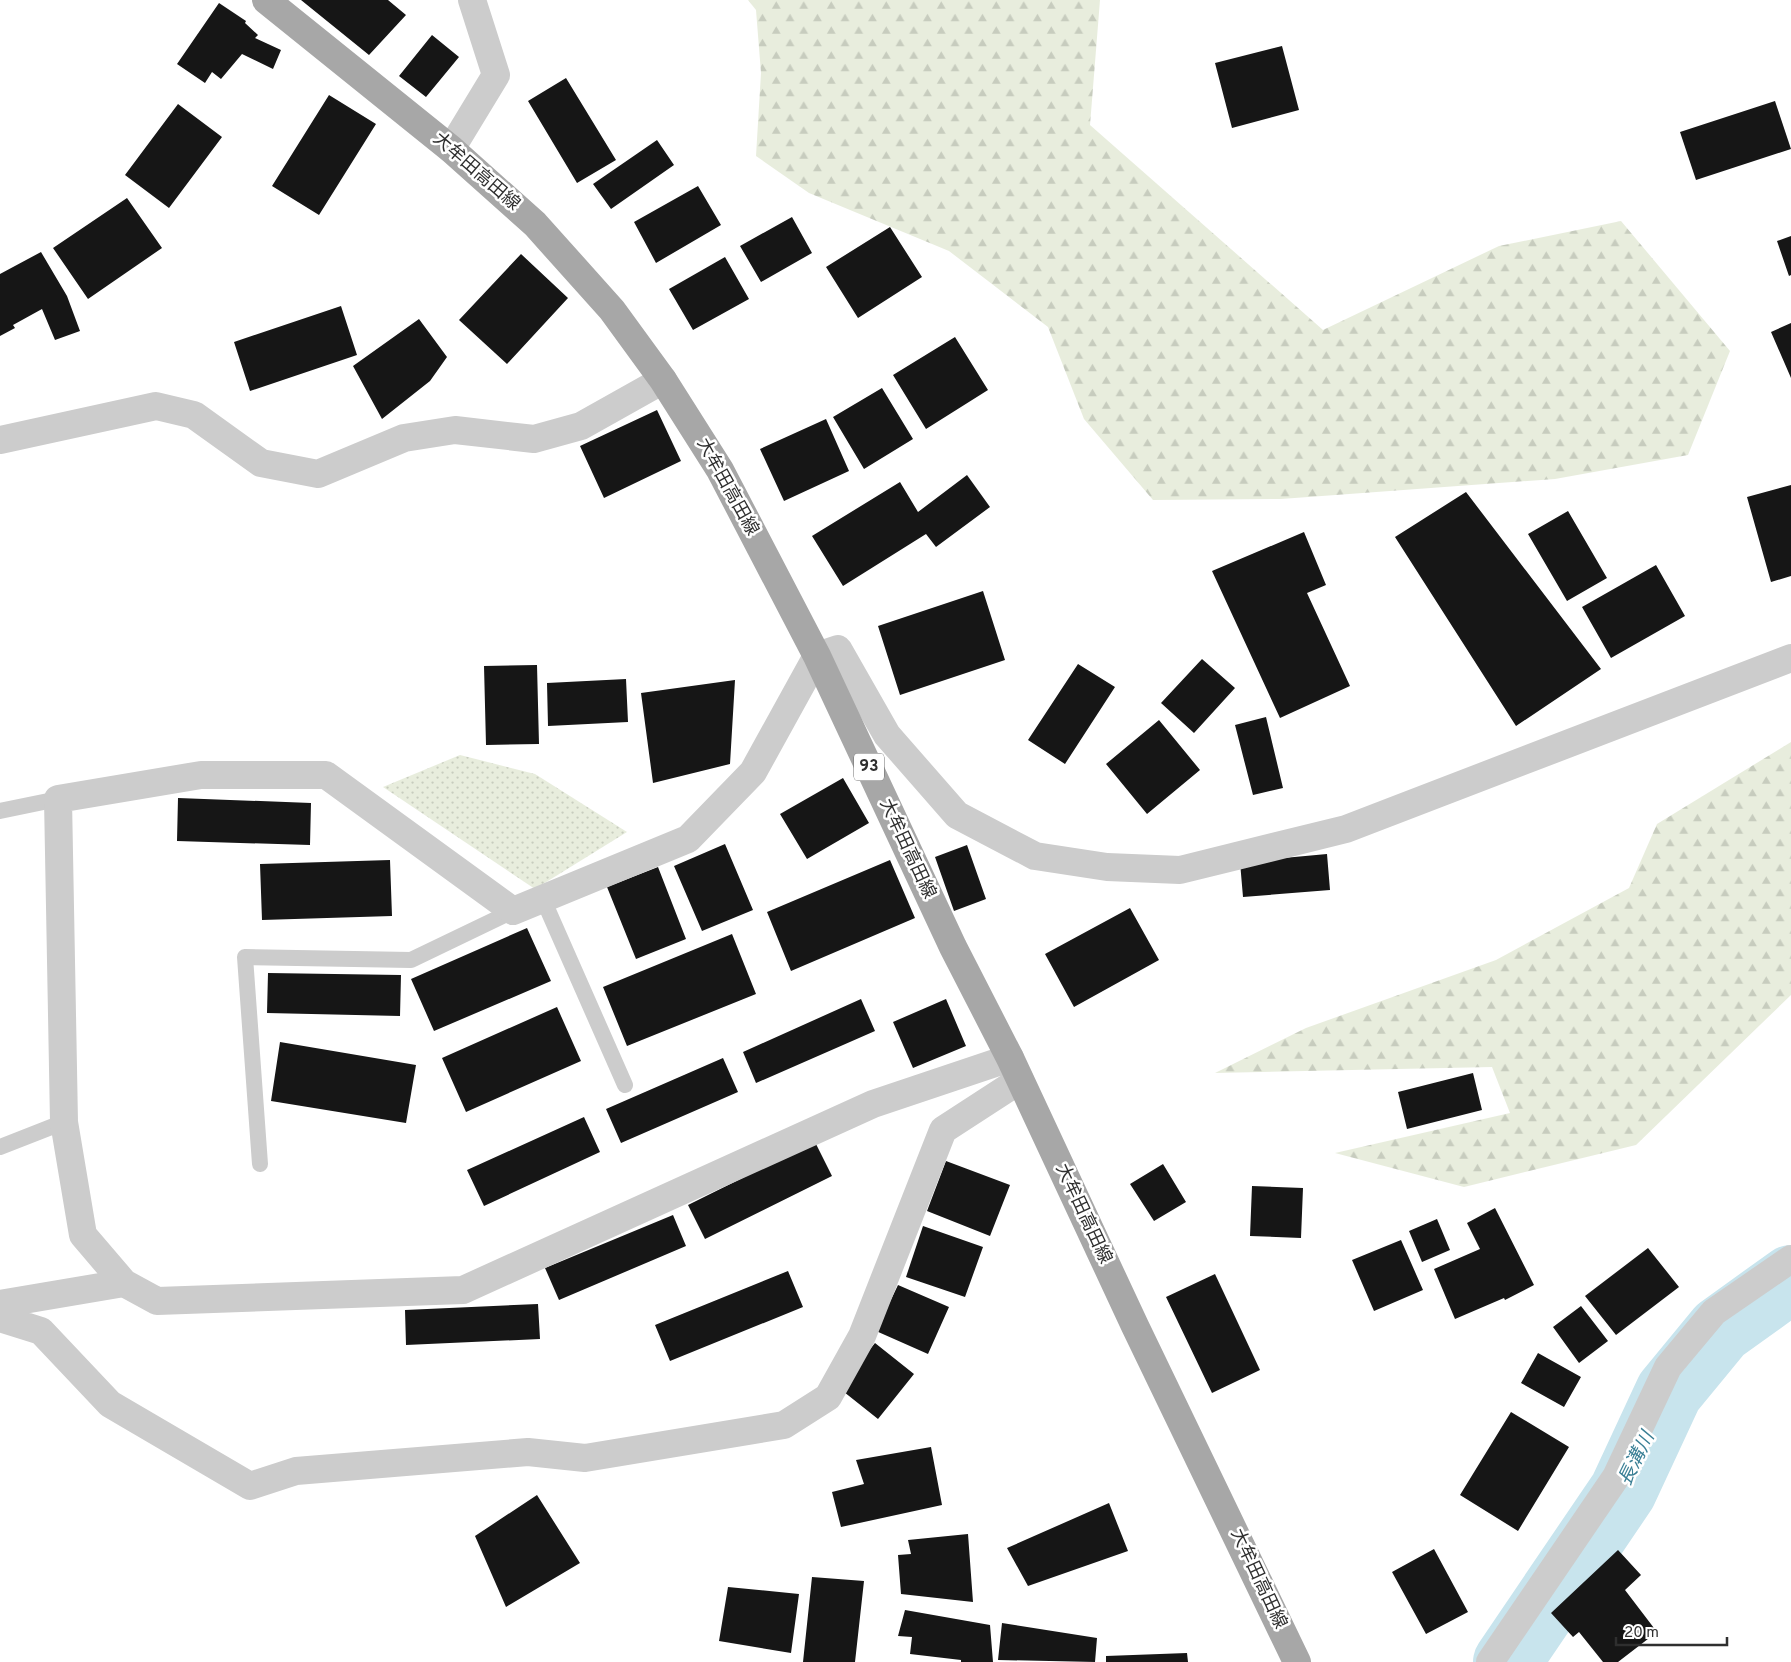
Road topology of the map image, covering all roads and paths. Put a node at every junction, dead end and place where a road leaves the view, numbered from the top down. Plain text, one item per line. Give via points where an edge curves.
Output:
1 (266, 0) edge
2 (472, 0) edge
3 (450, 149) junction
4 (663, 380) junction
5 (0, 440) edge
6 (817, 656) junction
7 (1791, 658) edge
8 (58, 799) junction
9 (0, 810) edge
10 (543, 899) junction
11 (513, 911) junction
12 (1015, 1069) junction
13 (625, 1085) dead end
14 (64, 1122) junction
15 (0, 1147) edge
16 (260, 1164) dead end
17 (1791, 1259) edge
18 (124, 1283) junction
19 (0, 1304) edge
20 (0, 1318) edge
21 (1297, 1662) edge
22 (1490, 1662) edge

1 - 3 main road, 大牟田高田線 / 93
2 - 3 street via 496,75
3 - 4 main road, 大牟田高田線 / 93 via 535,224 612,310
4 - 5 street via 581,426 534,438 455,430 404,438 318,474 261,463 194,415 156,406
4 - 6 main road, 大牟田高田線 / 93 via 720,470
6 - 7 street via 838,649 887,735 957,815 1035,856 1107,867 1180,870 1346,829
6 - 10 street via 753,772 688,840
6 - 12 main road, 大牟田高田線 / 93 via 953,947
8 - 9 lane
8 - 11 street via 201,775 326,775
8 - 14 street
10 - 11 street
10 - 13 lane
11 - 16 lane via 411,960 245,957
12 - 18 street via 873,1104 463,1290 157,1301
12 - 20 street via 943,1130 862,1336 828,1397 784,1425 584,1458 528,1452 296,1470 250,1486 110,1404 41,1331
12 - 21 main road, 大牟田高田線 / 93
14 - 15 lane
14 - 18 street via 84,1235
17 - 22 street via 1714,1312 1668,1367 1616,1477
18 - 19 street

